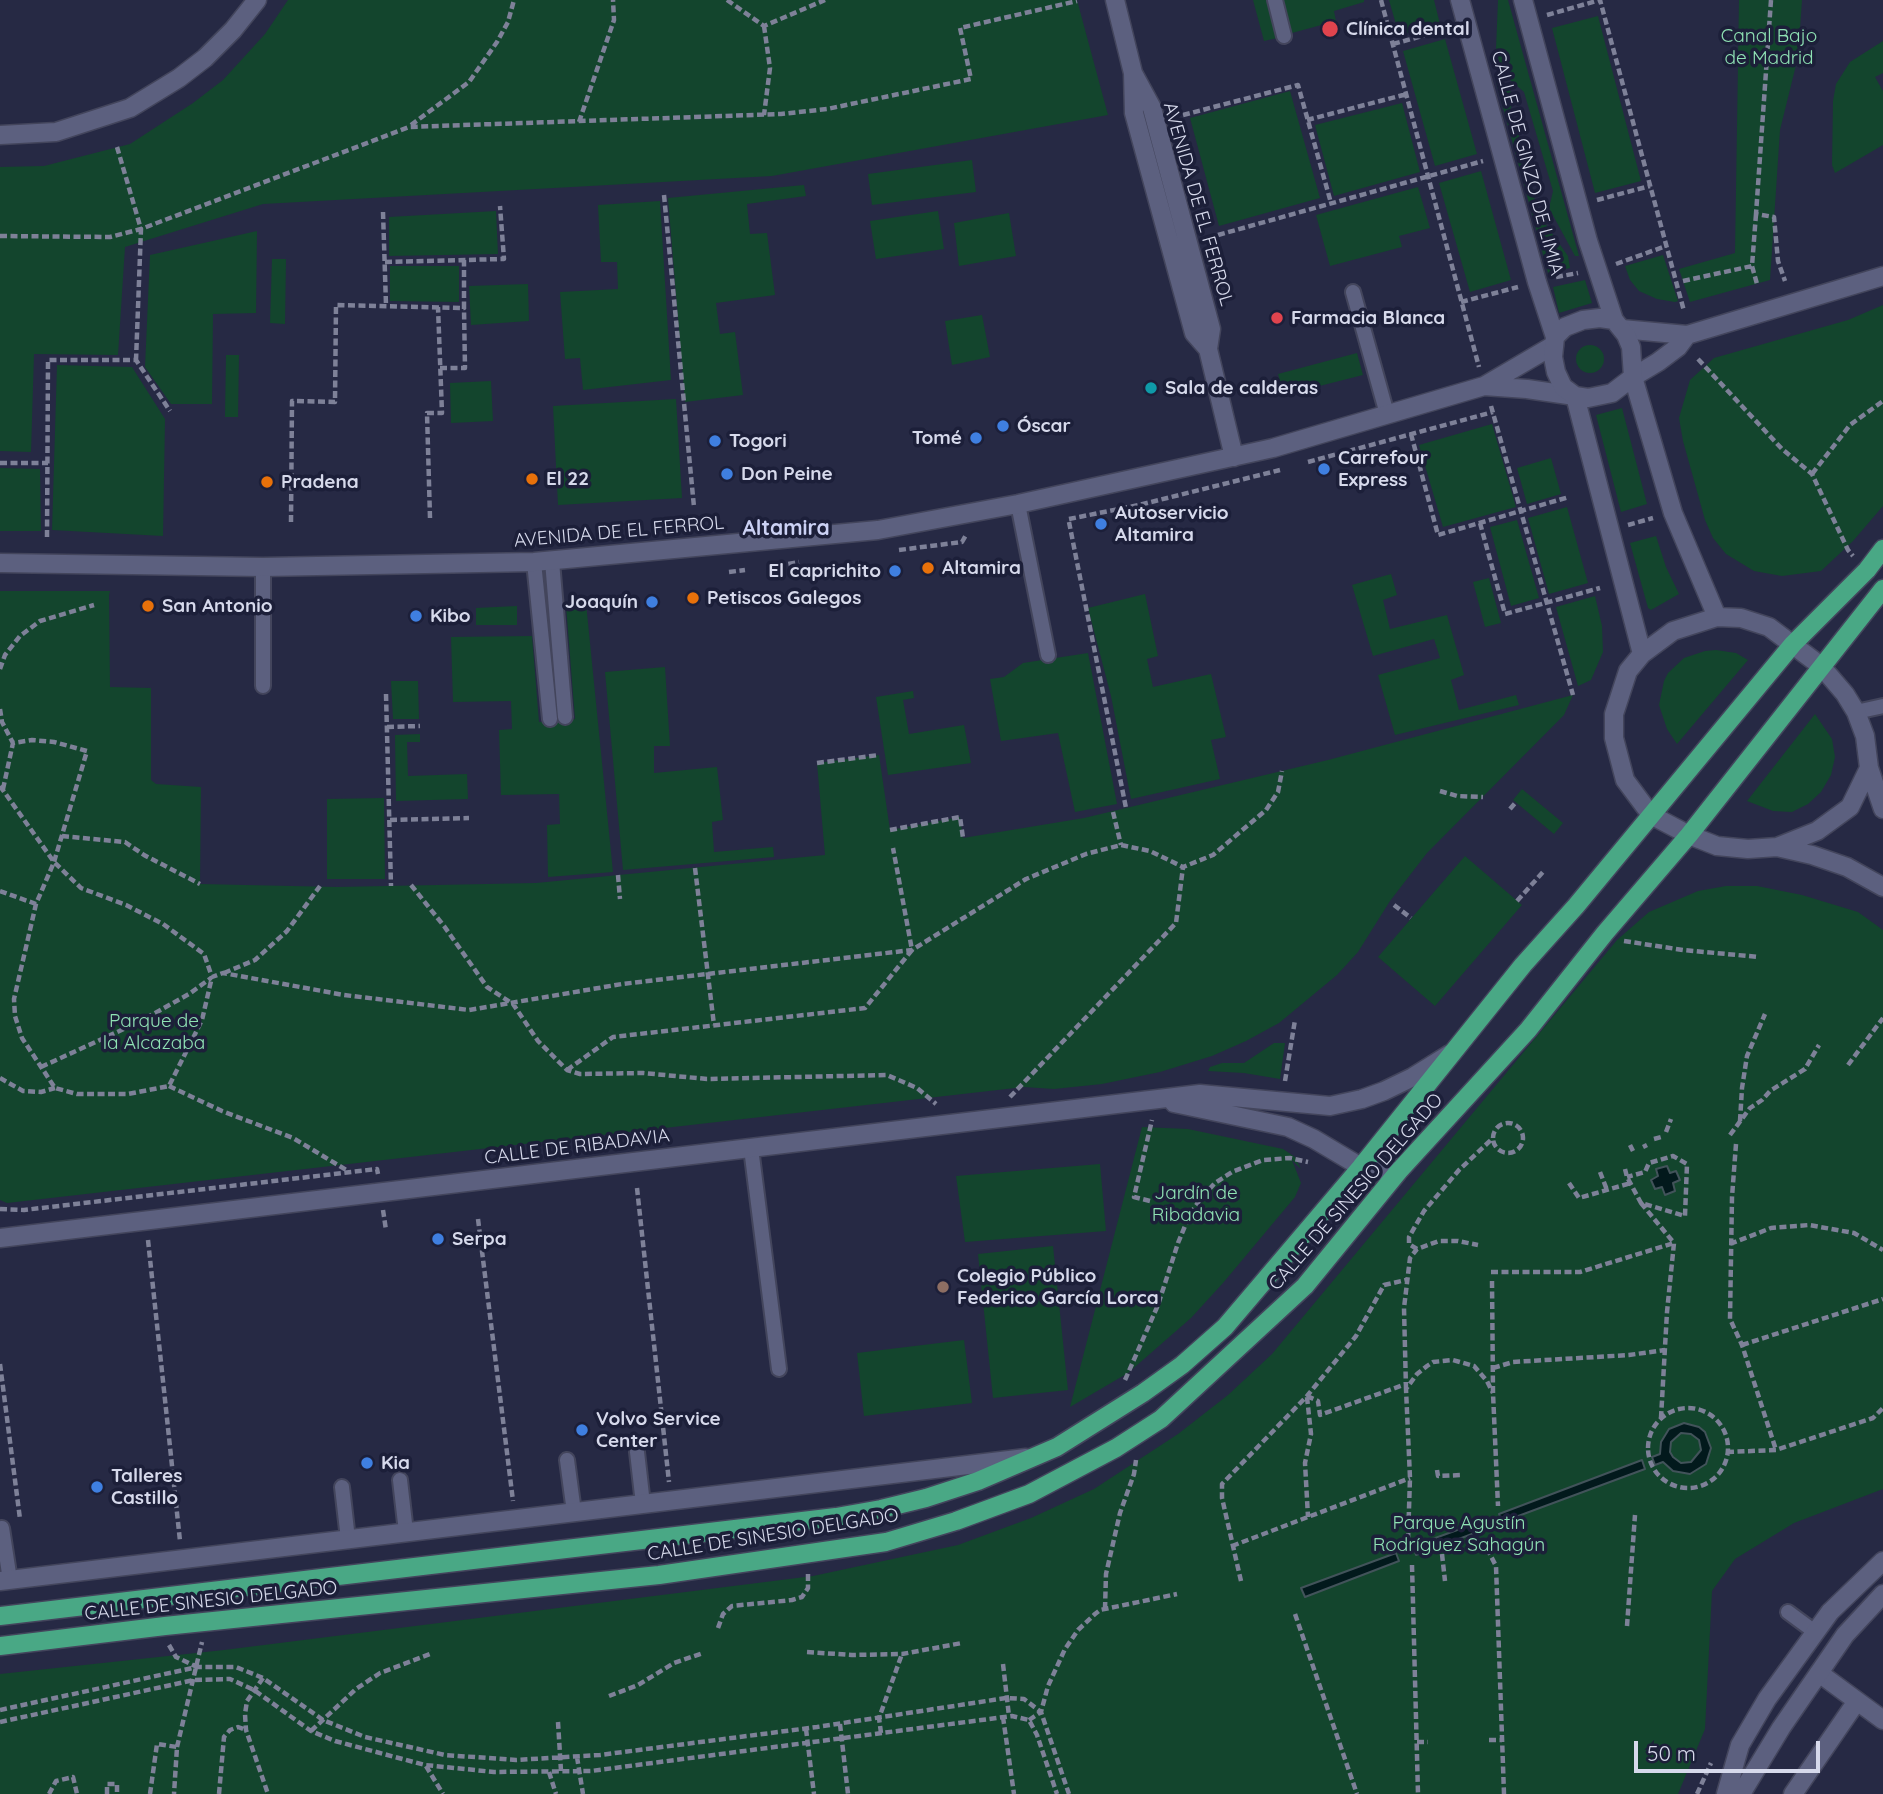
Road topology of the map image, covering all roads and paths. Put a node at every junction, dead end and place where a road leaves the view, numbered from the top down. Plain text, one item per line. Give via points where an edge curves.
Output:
1 (257, 0) edge
2 (514, 0) edge
3 (613, 0) edge
4 (727, 0) edge
5 (825, 0) edge
6 (1116, 0) edge
7 (1275, 0) edge
8 (1381, 0) edge
9 (1460, 0) edge
10 (1523, 0) edge
11 (1770, 0) edge
12 (1077, 1) edge
13 (1546, 15) dead end
14 (764, 26) junction
15 (1448, 29) dead end
16 (1283, 36) dead end
17 (1393, 44) junction
18 (1407, 94) junction
19 (764, 115) junction
20 (1183, 115) dead end
21 (1307, 120) junction
22 (579, 122) junction
23 (409, 127) junction
24 (0, 135) edge
25 (117, 147) dead end
26 (1502, 156) junction
27 (1428, 176) junction
28 (1650, 186) junction
29 (664, 195) dead end
30 (1597, 200) dead end
31 (1331, 203) junction
32 (500, 206) dead end
33 (383, 212) dead end
34 (1756, 215) junction
35 (141, 229) junction
36 (1218, 235) dead end
37 (0, 236) edge
38 (1666, 246) junction
39 (464, 260) junction
40 (384, 261) junction
41 (1616, 264) dead end
42 (1752, 267) junction
43 (1585, 271) dead end
44 (1883, 276) edge
45 (1548, 279) dead end
46 (1683, 281) dead end
47 (1785, 281) dead end
48 (1757, 284) dead end
49 (1519, 287) dead end
50 (1353, 292) dead end
51 (1461, 302) junction
52 (386, 305) junction
53 (438, 307) junction
54 (464, 308) junction
55 (1684, 311) dead end
56 (1618, 325) junction
57 (1687, 335) junction
58 (1554, 341) junction
59 (1698, 359) dead end
60 (136, 360) junction
61 (440, 368) junction
62 (1633, 377) junction
63 (1484, 386) junction
64 (1575, 396) junction
65 (1883, 401) edge
66 (170, 411) dead end
67 (1387, 414) junction
68 (1411, 434) dead end
69 (1234, 457) junction
70 (0, 463) edge
71 (48, 463) junction
72 (1812, 474) junction
73 (1569, 498) dead end
74 (1018, 504) junction
75 (694, 506) dead end
76 (1522, 510) junction
77 (430, 519) dead end
78 (1653, 519) dead end
79 (291, 522) dead end
80 (1069, 522) dead end
81 (1480, 523) junction
82 (1624, 526) dead end
83 (47, 537) dead end
84 (1883, 549) edge
85 (1848, 550) dead end
86 (543, 562) junction
87 (799, 562) dead end
88 (0, 563) edge
89 (778, 566) dead end
90 (263, 567) junction
91 (745, 570) dead end
92 (729, 572) dead end
93 (1600, 588) dead end
94 (1883, 589) edge
95 (1547, 603) junction
96 (94, 605) dead end
97 (1717, 617) junction
98 (1793, 644) junction
99 (1642, 654) junction
100 (1048, 655) dead end
101 (1821, 666) junction
102 (0, 669) edge
103 (263, 686) dead end
104 (386, 694) dead end
105 (1573, 695) dead end
106 (1883, 706) edge
107 (0, 709) edge
108 (1856, 712) junction
109 (558, 718) dead end
110 (420, 726) dead end
111 (387, 727) junction
112 (13, 743) junction
113 (879, 755) dead end
114 (817, 763) dead end
115 (1282, 771) dead end
116 (1876, 772) edge
117 (1, 788) edge
118 (1440, 791) dead end
119 (1483, 797) dead end
120 (1516, 802) dead end
121 (1126, 808) dead end
122 (1510, 809) dead end
123 (1883, 809) edge
124 (1113, 812) dead end
125 (1651, 815) junction
126 (469, 818) dead end
127 (390, 820) junction
128 (890, 830) dead end
129 (1689, 835) junction
130 (62, 836) junction
131 (963, 838) dead end
132 (1121, 845) junction
133 (1777, 847) junction
134 (893, 848) dead end
135 (54, 862) junction
136 (1183, 867) junction
137 (695, 868) dead end
138 (1543, 872) dead end
139 (618, 875) dead end
140 (200, 884) dead end
141 (411, 885) dead end
142 (320, 886) dead end
143 (391, 886) dead end
144 (1883, 887) edge
145 (0, 891) edge
146 (620, 899) dead end
147 (1517, 901) dead end
148 (36, 904) junction
149 (1394, 905) dead end
150 (1411, 918) dead end
151 (1617, 940) dead end
152 (912, 950) junction
153 (1759, 957) dead end
154 (223, 973) junction
155 (707, 973) junction
156 (212, 977) junction
157 (513, 1004) junction
158 (1765, 1014) dead end
159 (1883, 1018) edge
160 (1295, 1020) dead end
161 (714, 1025) junction
162 (1819, 1045) dead end
163 (1456, 1051) junction
164 (1848, 1065) dead end
165 (41, 1068) junction
166 (567, 1070) junction
167 (0, 1078) edge
168 (169, 1086) junction
169 (55, 1088) junction
170 (1284, 1090) dead end
171 (1010, 1097) dead end
172 (1157, 1099) junction
173 (937, 1105) dead end
174 (1671, 1119) dead end
175 (1153, 1120) dead end
176 (1740, 1122) junction
177 (1666, 1132) dead end
178 (1730, 1135) dead end
179 (1661, 1137) dead end
180 (1492, 1139) junction
181 (1654, 1139) dead end
182 (1735, 1144) dead end
183 (1630, 1145) dead end
184 (751, 1147) junction
185 (1633, 1151) dead end
186 (1308, 1162) dead end
187 (1361, 1167) junction
188 (1625, 1169) dead end
189 (1398, 1172) junction
190 (1600, 1172) dead end
191 (1628, 1177) junction
192 (1569, 1183) dead end
193 (1631, 1183) junction
194 (636, 1188) dead end
195 (1607, 1190) junction
196 (1150, 1201) dead end
197 (1641, 1203) junction
198 (0, 1209) edge
199 (478, 1219) dead end
200 (146, 1220) junction
201 (1, 1237) edge
202 (1674, 1243) junction
203 (1731, 1244) junction
204 (1478, 1245) dead end
205 (1417, 1249) junction
206 (1883, 1250) edge
207 (1491, 1272) dead end
208 (1406, 1279) junction
209 (1492, 1281) dead end
210 (1883, 1299) edge
211 (1742, 1345) junction
212 (1665, 1350) junction
213 (0, 1364) edge
214 (1493, 1368) junction
215 (779, 1369) dead end
216 (1124, 1384) dead end
217 (1406, 1386) junction
218 (1493, 1393) junction
219 (1307, 1396) junction
220 (1883, 1408) edge
221 (1661, 1419) junction
222 (1138, 1449) dead end
223 (1776, 1450) junction
224 (637, 1451) dead end
225 (1727, 1452) junction
226 (1037, 1457) junction
227 (567, 1460) dead end
228 (1437, 1470) dead end
229 (1462, 1475) dead end
230 (1410, 1478) junction
231 (400, 1480) dead end
232 (342, 1487) dead end
233 (672, 1500) junction
234 (643, 1504) junction
235 (1498, 1506) dead end
236 (574, 1512) junction
237 (1635, 1516) dead end
238 (1308, 1517) junction
239 (515, 1519) junction
240 (21, 1525) dead end
241 (2, 1528) dead end
242 (406, 1532) junction
243 (348, 1539) junction
244 (1482, 1539) dead end
245 (1408, 1540) dead end
246 (1233, 1546) junction
247 (1442, 1554) dead end
248 (182, 1559) junction
249 (1883, 1561) edge
250 (1412, 1565) dead end
251 (808, 1568) dead end
252 (5, 1580) edge
253 (1241, 1581) dead end
254 (1445, 1581) dead end
255 (1177, 1594) dead end
256 (1883, 1594) edge
257 (1105, 1609) junction
258 (1788, 1612) dead end
259 (1295, 1614) dead end
260 (0, 1616) edge
261 (1627, 1626) dead end
262 (718, 1628) dead end
263 (1815, 1632) junction
264 (202, 1639) dead end
265 (167, 1642) dead end
266 (962, 1643) dead end
267 (0, 1646) edge
268 (807, 1652) dead end
269 (703, 1653) dead end
270 (430, 1654) dead end
271 (902, 1654) junction
272 (1003, 1664) dead end
273 (197, 1667) junction
274 (1819, 1673) junction
275 (263, 1678) junction
276 (194, 1680) junction
277 (254, 1690) junction
278 (609, 1696) dead end
279 (1006, 1698) junction
280 (1857, 1701) junction
281 (0, 1710) edge
282 (1041, 1712) junction
283 (1006, 1717) junction
284 (879, 1718) junction
285 (323, 1720) junction
286 (1029, 1720) junction
287 (1883, 1720) edge
288 (558, 1722) dead end
289 (0, 1723) edge
290 (840, 1724) junction
291 (806, 1729) junction
292 (246, 1730) junction
293 (311, 1731) junction
294 (881, 1733) junction
295 (842, 1739) junction
296 (1489, 1740) dead end
297 (1502, 1740) junction
298 (1417, 1742) junction
299 (1428, 1742) dead end
300 (808, 1743) junction
301 (177, 1747) junction
302 (577, 1757) junction
303 (560, 1758) junction
304 (425, 1765) junction
305 (561, 1771) junction
306 (549, 1772) junction
307 (579, 1772) junction
308 (49, 1794) edge
309 (77, 1794) edge
310 (107, 1794) edge
311 (117, 1794) edge
312 (150, 1794) edge
313 (174, 1794) edge
314 (219, 1794) edge
315 (268, 1794) edge
316 (443, 1794) edge
317 (556, 1794) edge
318 (583, 1794) edge
319 (814, 1794) edge
320 (848, 1794) edge
321 (1014, 1794) edge
322 (1057, 1794) edge
323 (1069, 1794) edge
324 (1357, 1794) edge
325 (1418, 1794) edge
326 (1504, 1794) edge
327 (1726, 1794) edge
328 (1741, 1794) edge
329 (1793, 1794) edge

1 - 24 street via 205,58 130,108 56,132
2 - 23 path via 508,22 469,82
3 - 22 path via 614,20
4 - 14 path
5 - 14 path
6 - 69 street, AVENIDA DE EL FERROL via 1133,74 1140,138 1194,333 1208,349
7 - 16 lane
8 - 17 path
9 - 26 street, CALLE DE GINZO DE LIMIA
10 - 56 street, CALLE DE GINZO DE LIMIA via 1588,241
11 - 34 path
12 - 19 path via 960,28 971,79 827,109
13 - 28 path via 1600,0
14 - 19 path via 770,68
15 - 17 path
17 - 18 path
18 - 21 path
18 - 27 path
19 - 22 path
20 - 21 path via 1298,85
21 - 31 path
22 - 23 path
23 - 35 path
25 - 35 path
26 - 27 path
26 - 58 street, CALLE DE GINZO DE LIMIA
27 - 31 path
27 - 51 path
28 - 30 path
28 - 38 path
29 - 75 path
31 - 36 path
32 - 39 path via 504,260
33 - 40 path
34 - 42 path
34 - 47 path via 1774,217 1778,261
35 - 37 path via 110,237
35 - 60 path
38 - 41 path
38 - 55 path
39 - 40 path
39 - 54 path
40 - 52 path
42 - 46 path
42 - 48 path
43 - 45 path
44 - 57 street
49 - 51 path
50 - 67 lane
51 - 63 path
52 - 53 path
52 - 79 path via 336,305 335,402 292,401
53 - 54 path
53 - 61 path
54 - 61 path via 465,368
56 - 57 street
56 - 58 street via 1600,318 1583,320 1565,327
56 - 62 street via 1631,347
57 - 62 street via 1668,355
58 - 63 street, AVENIDA DE EL FERROL
58 - 64 street via 1556,372 1563,387
59 - 72 path via 1782,449
60 - 66 path
60 - 71 path via 48,360
61 - 77 path via 442,413 427,413
62 - 64 street via 1612,394
62 - 97 street via 1679,530
63 - 64 street, AVENIDA DE EL FERROL
63 - 67 street, AVENIDA DE EL FERROL
63 - 76 path
64 - 99 street
65 - 72 path via 1850,425
67 - 69 street, AVENIDA DE EL FERROL
68 - 81 path via 1438,535
69 - 74 street, AVENIDA DE EL FERROL
70 - 71 path
71 - 83 path
72 - 85 path
73 - 76 path
74 - 86 street, AVENIDA DE EL FERROL via 878,530
74 - 100 lane
76 - 81 path
76 - 95 path
78 - 82 path
80 - 121 path
81 - 95 path via 1505,614
84 - 98 main road, CALLE DE SINESIO DELGADO
86 - 90 street, AVENIDA DE EL FERROL
86 - 109 lane
87 - 89 path
88 - 90 street, AVENIDA DE EL FERROL
90 - 103 lane
91 - 92 path
93 - 95 path
94 - 101 main road, CALLE DE SINESIO DELGADO
95 - 105 path
96 - 102 path via 40,621 20,636
97 - 98 street via 1741,618 1769,627
97 - 99 street via 1673,631
98 - 101 street
98 - 125 main road, CALLE DE SINESIO DELGADO
99 - 125 street via 1620,691 1614,737 1625,780
101 - 108 street
101 - 129 main road, CALLE DE SINESIO DELGADO
104 - 111 path
106 - 108 lane
107 - 112 path
108 - 116 street
110 - 111 path
111 - 127 path
112 - 117 path
112 - 130 path via 54,742 88,751
113 - 114 path
115 - 136 path via 1278,792 1266,810 1213,855
116 - 123 street
116 - 133 street via 1850,807 1817,831
117 - 135 path
118 - 119 path
120 - 122 path
124 - 132 path
125 - 129 street
125 - 163 main road, CALLE DE SINESIO DELGADO
126 - 127 path
127 - 143 path
128 - 131 path via 960,817
129 - 133 street via 1717,846
129 - 189 main road, CALLE DE SINESIO DELGADO via 1528,1030
130 - 135 path
130 - 140 path via 125,842
132 - 136 path via 1150,851
132 - 152 path via 1027,879
133 - 144 street via 1847,867
134 - 152 path
135 - 148 path
135 - 156 path via 80,888 163,923 204,954
136 - 171 path via 1176,923
137 - 155 path
138 - 147 path
139 - 146 path
141 - 157 path via 487,988
142 - 154 path via 288,931 255,960
145 - 148 path
148 - 165 path via 14,999 22,1038
149 - 150 path
151 - 153 path
152 - 155 path
152 - 161 path via 865,1008
154 - 156 path
154 - 157 path via 344,995 469,1010
155 - 157 path
155 - 161 path
156 - 165 path via 158,1012
156 - 168 path via 202,1020
157 - 166 path via 538,1041
158 - 176 path via 1747,1056
159 - 164 path
160 - 170 path
161 - 166 path via 612,1037
162 - 176 path via 1805,1069 1770,1091
163 - 172 street, CALLE DE RIBADAVIA via 1384,1091 1330,1106 1200,1094
163 - 187 main road, CALLE DE SINESIO DELGADO
165 - 169 path
166 - 173 path via 707,1079 887,1075 917,1088
167 - 169 path via 23,1091
168 - 169 path via 118,1094 77,1094
168 - 198 path via 293,1138 349,1172 24,1210
172 - 184 street, CALLE DE RIBADAVIA
172 - 187 street, CALLE DE RIBADAVIA via 1288,1127
174 - 177 path
175 - 196 path via 1134,1197
176 - 178 path
179 - 181 path
180 - 180 path via 1494,1146 1506,1153 1519,1148 1523,1136 1517,1126 1505,1123 1498,1126
180 - 205 path via 1424,1211 1409,1237 1409,1244
182 - 203 path
183 - 185 path
184 - 200 street, CALLE DE RIBADAVIA
184 - 215 lane
186 - 216 path via 1263,1160 1233,1172 1202,1197 1176,1247 1158,1305
187 - 189 street, CALLE DE RIBADAVIA
187 - 226 main road, CALLE DE SINESIO DELGADO via 1204,1347 1133,1400
188 - 191 path
189 - 267 main road, CALLE DE SINESIO DELGADO via 1305,1286 1161,1419 1041,1488 956,1521 886,1542 659,1575
190 - 195 path
191 - 193 path
191 - 197 path via 1645,1172 1649,1163 1673,1156 1687,1164 1685,1216
192 - 195 path via 1579,1198
193 - 195 path
193 - 197 path
194 - 233 path
197 - 202 path
199 - 239 path
200 - 201 street, CALLE DE RIBADAVIA
200 - 248 path
202 - 207 path via 1580,1272
202 - 212 path
203 - 206 path via 1770,1228 1809,1226 1854,1233
203 - 211 path via 1730,1319
204 - 205 path via 1449,1240
205 - 208 path via 1409,1258
208 - 217 path
208 - 219 path via 1384,1285 1362,1328
209 - 214 path
210 - 211 path
211 - 223 path
212 - 214 path via 1513,1362
212 - 221 path
213 - 240 path
214 - 218 path
217 - 218 path via 1433,1362 1453,1360 1474,1366
217 - 219 path via 1320,1415 1318,1401
217 - 230 path
218 - 235 path
219 - 238 path via 1311,1434 1305,1464
219 - 246 path via 1222,1484
220 - 223 path via 1872,1418
221 - 225 path via 1677,1409 1702,1411 1722,1428
221 - 225 path via 1647,1448 1657,1473 1667,1482 1692,1488 1705,1484 1724,1465
222 - 257 path via 1105,1574
223 - 225 path
224 - 234 lane
226 - 233 street, CALLE DE SINESIO DELGADO
226 - 260 main road, CALLE DE SINESIO DELGADO via 926,1498 836,1517
227 - 236 lane
228 - 229 path via 1438,1476
230 - 238 path
230 - 245 path
231 - 242 lane
232 - 243 lane
233 - 234 street, CALLE DE SINESIO DELGADO
234 - 236 street, CALLE DE SINESIO DELGADO
236 - 239 street, CALLE DE SINESIO DELGADO
237 - 261 path
238 - 246 path
239 - 242 street, CALLE DE SINESIO DELGADO
241 - 252 lane
242 - 243 street, CALLE DE SINESIO DELGADO
243 - 248 street, CALLE DE SINESIO DELGADO
244 - 297 path via 1496,1566
246 - 253 path
247 - 254 path
248 - 252 street, CALLE DE SINESIO DELGADO
249 - 263 street
250 - 298 path
251 - 262 path via 808,1588 802,1597 732,1606
255 - 257 path
256 - 274 street via 1845,1635
257 - 282 path via 1088,1619 1065,1649
258 - 263 lane
259 - 324 path
263 - 327 street via 1740,1745
264 - 273 path
265 - 273 path via 176,1657
266 - 271 path
268 - 271 path
269 - 278 path
270 - 285 path via 380,1673
271 - 284 path
272 - 279 path
273 - 275 path via 236,1667
273 - 276 path
273 - 281 path
274 - 280 street
274 - 328 street
275 - 277 path
275 - 285 path
276 - 277 path via 230,1679
276 - 289 path
276 - 301 path
277 - 292 path via 247,1702
277 - 293 path
279 - 282 path via 1024,1699
279 - 283 path
279 - 284 path
280 - 287 street
280 - 329 street
282 - 286 path
282 - 323 path
283 - 286 path
283 - 294 path
283 - 321 path
284 - 290 path
284 - 294 path
285 - 293 path
285 - 303 path via 365,1737 445,1755
286 - 322 path
288 - 303 path
290 - 291 path
290 - 295 path
291 - 300 path
291 - 302 path
292 - 314 path via 238,1727 224,1737
292 - 315 path
293 - 304 path
294 - 295 path
295 - 300 path
295 - 320 path
296 - 297 path
297 - 326 path
298 - 299 path
298 - 325 path
300 - 307 path
300 - 319 path
301 - 312 path via 157,1744
301 - 313 path
302 - 303 path
302 - 307 path
303 - 305 path
304 - 306 path via 471,1772
304 - 316 path
305 - 306 path
305 - 307 path
306 - 317 path
307 - 318 path
308 - 309 path via 56,1781 73,1777
310 - 311 path via 107,1784 117,1784

